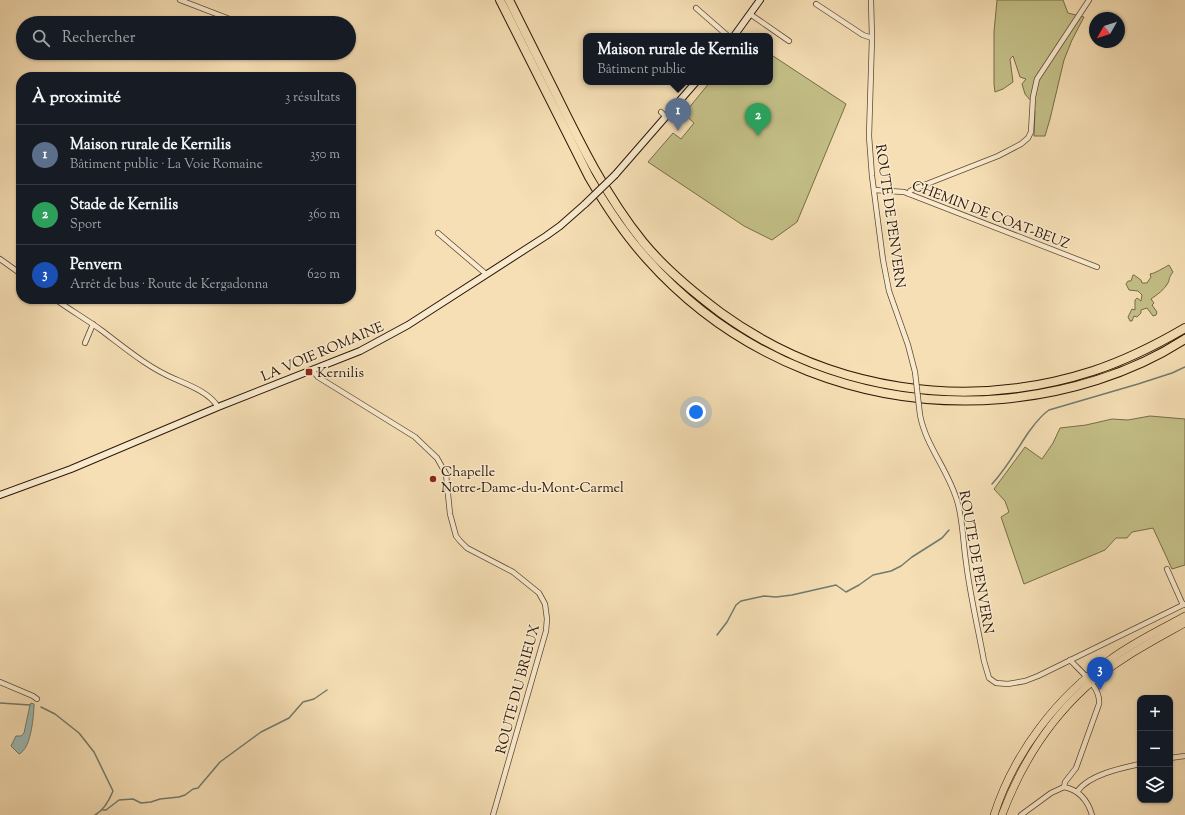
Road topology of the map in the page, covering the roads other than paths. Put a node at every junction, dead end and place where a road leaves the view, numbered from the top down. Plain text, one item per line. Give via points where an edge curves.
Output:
1 (180, 0) edge
2 (500, 0) edge
3 (509, 0) edge
4 (760, 0) edge
5 (871, 0) edge
6 (1089, 0) edge
7 (816, 4) dead end
8 (696, 8) dead end
9 (750, 14) junction
10 (222, 16) edge
11 (725, 33) edge
12 (736, 33) edge
13 (872, 38) junction
14 (789, 41) dead end
15 (693, 85) edge
16 (874, 190) junction
17 (909, 194) junction
18 (438, 233) dead end
19 (0, 259) edge
20 (1097, 267) dead end
21 (16, 270) edge
22 (486, 274) junction
23 (63, 304) edge
24 (92, 324) junction
25 (1185, 328) edge
26 (1185, 339) edge
27 (85, 343) dead end
28 (312, 370) junction
29 (218, 407) junction
30 (0, 495) edge
31 (1166, 569) dead end
32 (1184, 604) edge
33 (1185, 616) edge
34 (1185, 623) edge
35 (1070, 660) junction
36 (1088, 680) junction
37 (0, 682) edge
38 (36, 699) dead end
39 (1185, 756) edge
40 (1173, 758) edge
41 (1137, 765) edge
42 (1064, 787) junction
43 (1077, 792) junction
44 (493, 815) edge
45 (994, 815) edge
46 (1002, 815) edge
47 (1021, 815) edge
48 (1092, 815) edge

1 - 10 street
2 - 26 highway via 589,177 638,250 680,293 708,315 787,363 833,380 877,392 924,399 980,400 1028,396 1082,384 1124,370
3 - 25 highway via 585,151 629,224 665,266 697,295 772,345 822,366 872,382 932,390 982,391 1041,384 1094,370 1135,354
4 - 9 street
5 - 13 street, ROUTE DE PENVERN
6 - 17 street via 1037,78 1031,132 1028,138 1002,154 914,189
7 - 13 street via 863,35
8 - 11 street
9 - 12 street
9 - 14 street
13 - 16 street, ROUTE DE PENVERN via 869,136
15 - 22 street, LA VOIE ROMAINE, bridge via 664,114 615,175 585,204 554,230
16 - 17 street, CHEMIN DE COAT-BEUZ
16 - 35 street, ROUTE DE PENVERN, bridge via 889,291 915,372 922,426 951,483 958,505 966,562 989,678 1002,685 1015,683 1038,676
17 - 20 street, CHEMIN DE COAT-BEUZ
18 - 22 street
19 - 21 street
22 - 28 street, LA VOIE ROMAINE via 392,335
23 - 24 street
24 - 27 street
24 - 29 street via 156,370 203,393
28 - 29 street, LA VOIE ROMAINE
28 - 44 street, ROUTE DU BRIEUX via 318,377 415,437 434,454 446,474 451,521 456,536 471,551 513,572 544,600 546,630
29 - 30 street, LA VOIE ROMAINE via 71,469
31 - 32 street
32 - 35 street
33 - 36 main road via 1120,652
34 - 36 main road
35 - 36 street
36 - 42 street via 1099,694 1099,704 1076,768
36 - 45 main road via 1054,710 1026,748
36 - 46 main road via 1037,745 1020,774
37 - 38 street
39 - 40 street
41 - 43 street via 1100,776 1083,785
42 - 43 street
42 - 47 street via 1050,793
43 - 48 street via 1088,803

